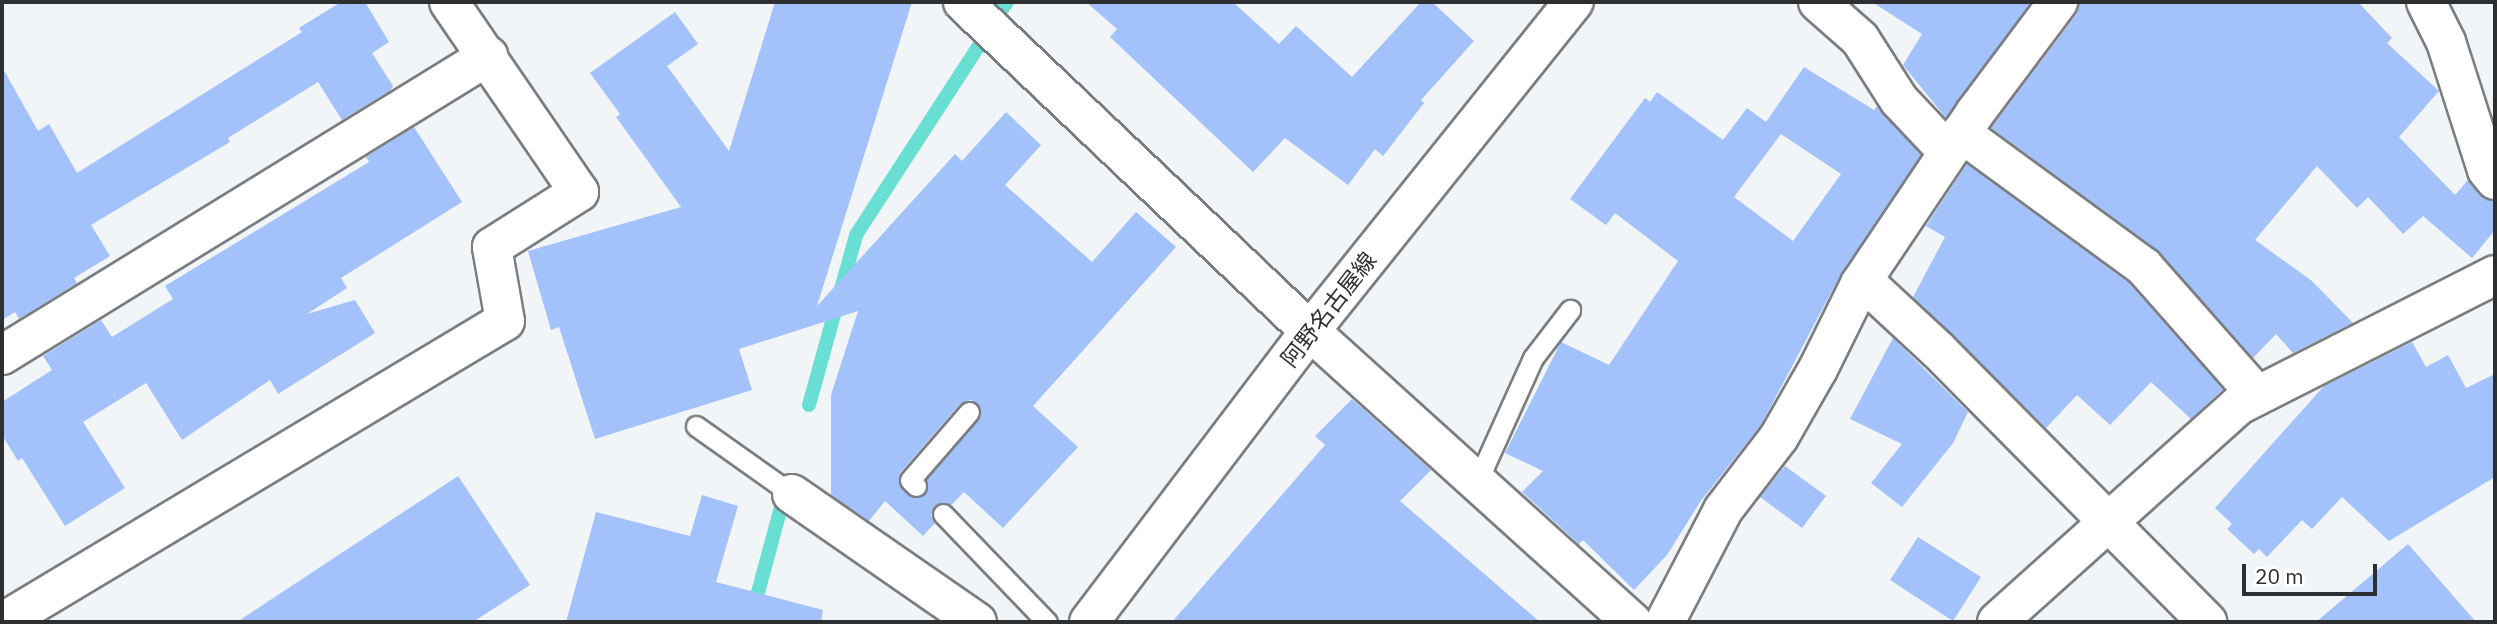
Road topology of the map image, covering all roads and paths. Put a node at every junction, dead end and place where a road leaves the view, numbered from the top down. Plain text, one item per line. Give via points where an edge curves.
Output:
1 (449, 2) edge
2 (962, 2) edge
3 (1574, 2) edge
4 (1818, 2) edge
5 (2058, 2) edge
6 (2426, 2) edge
7 (488, 56) junction
8 (1955, 142) junction
9 (2495, 180) edge
10 (2495, 275) edge
11 (1860, 284) junction
12 (1570, 310) dead end
13 (1310, 331) junction
14 (2, 355) edge
15 (2257, 395) junction
16 (970, 412) dead end
17 (696, 426) dead end
18 (1477, 482) junction
19 (916, 486) dead end
20 (792, 494) joint
21 (943, 514) dead end
22 (2110, 521) junction
23 (3, 622) edge
24 (977, 622) edge
25 (1047, 622) edge
26 (1089, 622) edge
27 (1632, 622) edge
28 (1665, 622) edge
29 (1997, 622) edge
30 (2207, 622) edge

1 - 7 street
2 - 13 street
3 - 13 street, 阿野名古屋線
4 - 8 street via 1860,39 1899,100
5 - 8 street
6 - 9 street via 2446,42 2487,170
7 - 14 street
7 - 23 street via 579,192 492,247 505,321
8 - 11 street
8 - 15 street via 2144,267
10 - 15 street
11 - 22 street via 1938,350
11 - 28 street via 1812,380 1779,437 1723,510
12 - 18 lane via 1534,358
13 - 18 street
13 - 26 street, 阿野名古屋線
15 - 22 street via 2239,405
16 - 19 lane via 910,480
17 - 20 lane
18 - 27 street
20 - 24 street
21 - 25 lane
22 - 29 street
22 - 30 street

